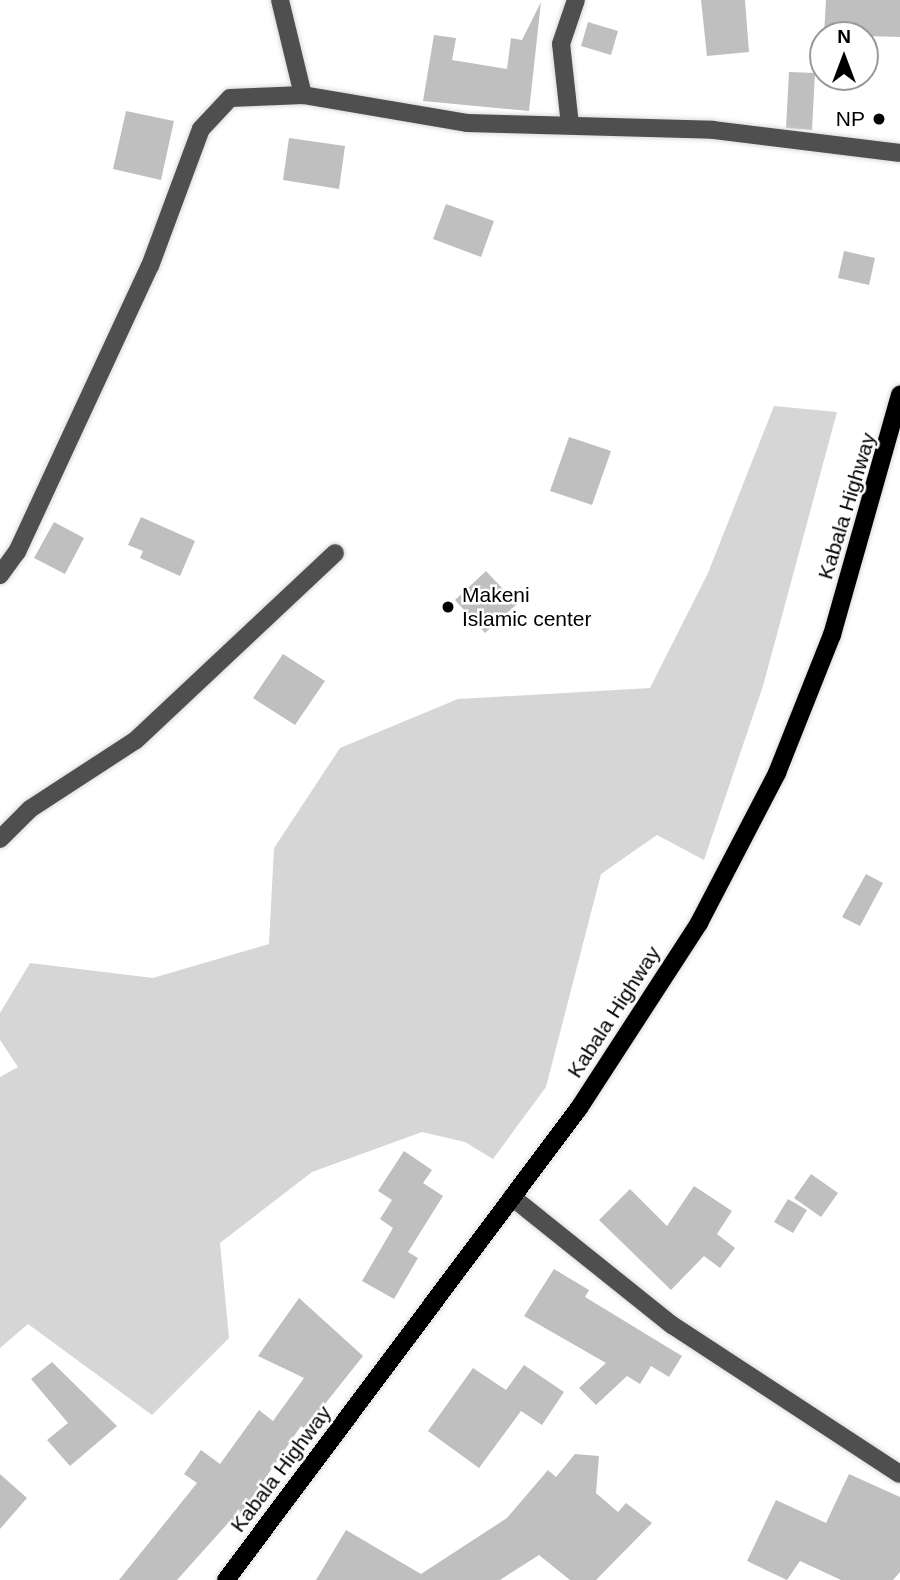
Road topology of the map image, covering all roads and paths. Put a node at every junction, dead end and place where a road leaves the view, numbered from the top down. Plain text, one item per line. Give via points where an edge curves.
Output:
1 (280, 0) edge
2 (576, 0) edge
3 (303, 95) junction
4 (570, 125) junction
5 (900, 153) edge
6 (900, 394) edge
7 (335, 553) dead end
8 (0, 575) edge
9 (0, 839) edge
10 (512, 1197) junction
11 (900, 1474) edge
12 (226, 1580) edge

1 - 3 street
2 - 4 street via 561,44
3 - 4 street via 467,123
3 - 8 street via 230,98 201,130 150,266 17,552
4 - 5 street via 713,130
6 - 10 main road, Kabala Highway via 832,635 777,773 699,923 636,1026
7 - 9 street via 136,740 30,809
10 - 11 street via 672,1325
10 - 12 main road, Kabala Highway

